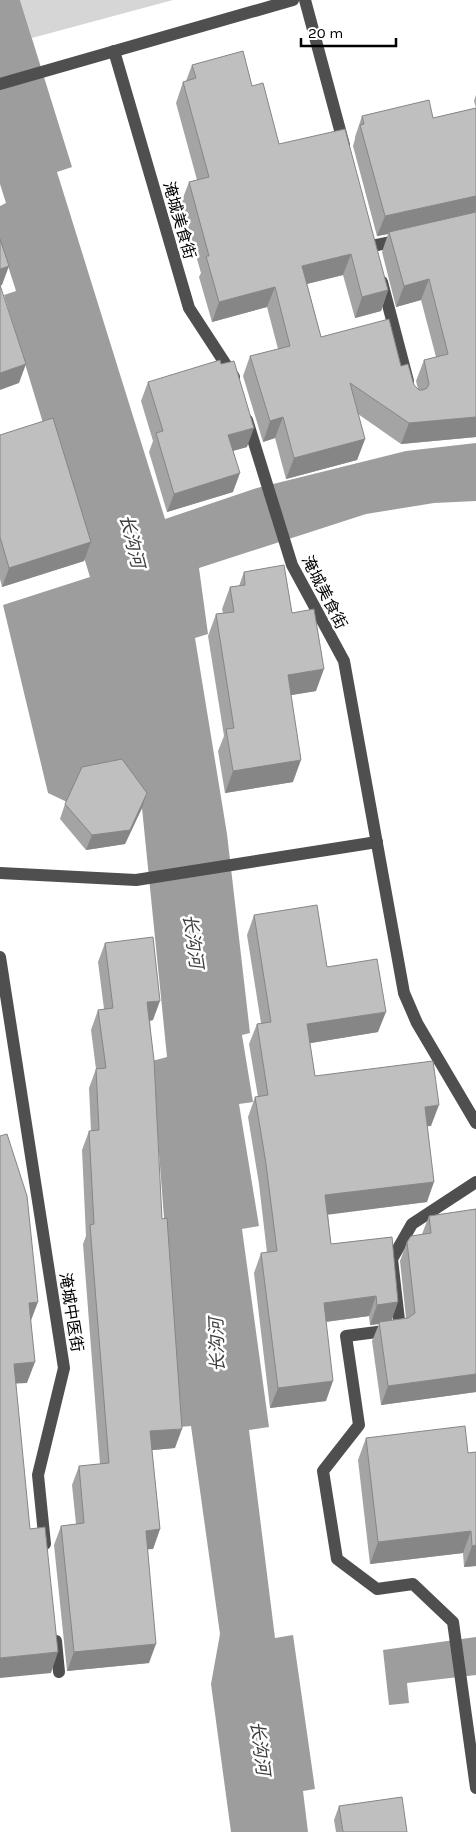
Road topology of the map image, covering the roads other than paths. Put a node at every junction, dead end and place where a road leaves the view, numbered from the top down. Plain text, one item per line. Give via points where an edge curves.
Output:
1 (293, 0) edge
2 (305, 0) edge
3 (114, 50) junction
4 (0, 84) edge
5 (349, 161) edge
6 (410, 238) edge
7 (372, 246) edge
8 (379, 274) edge
9 (238, 391) edge
10 (412, 394) edge
11 (244, 408) edge
12 (377, 842) junction
13 (0, 873) edge
14 (0, 957) edge
15 (476, 1123) edge
16 (476, 1182) edge
17 (46, 1554) edge
18 (55, 1633) edge
19 (59, 1672) edge
20 (476, 1788) edge

1 - 3 lane
2 - 5 lane
3 - 4 lane
3 - 9 lane, 淹城美食街 via 189,308 232,373
6 - 7 lane
8 - 10 lane
11 - 12 lane, 淹城美食街 via 292,565 344,661
12 - 13 lane via 136,880
12 - 15 lane, 淹城美食街 via 404,994 417,1023
14 - 17 lane, 淹城中医街 via 64,1368 38,1475
16 - 20 lane via 412,1224 392,1259 400,1329 346,1336 359,1425 323,1471 337,1559 377,1589 413,1584 453,1622
18 - 19 lane

